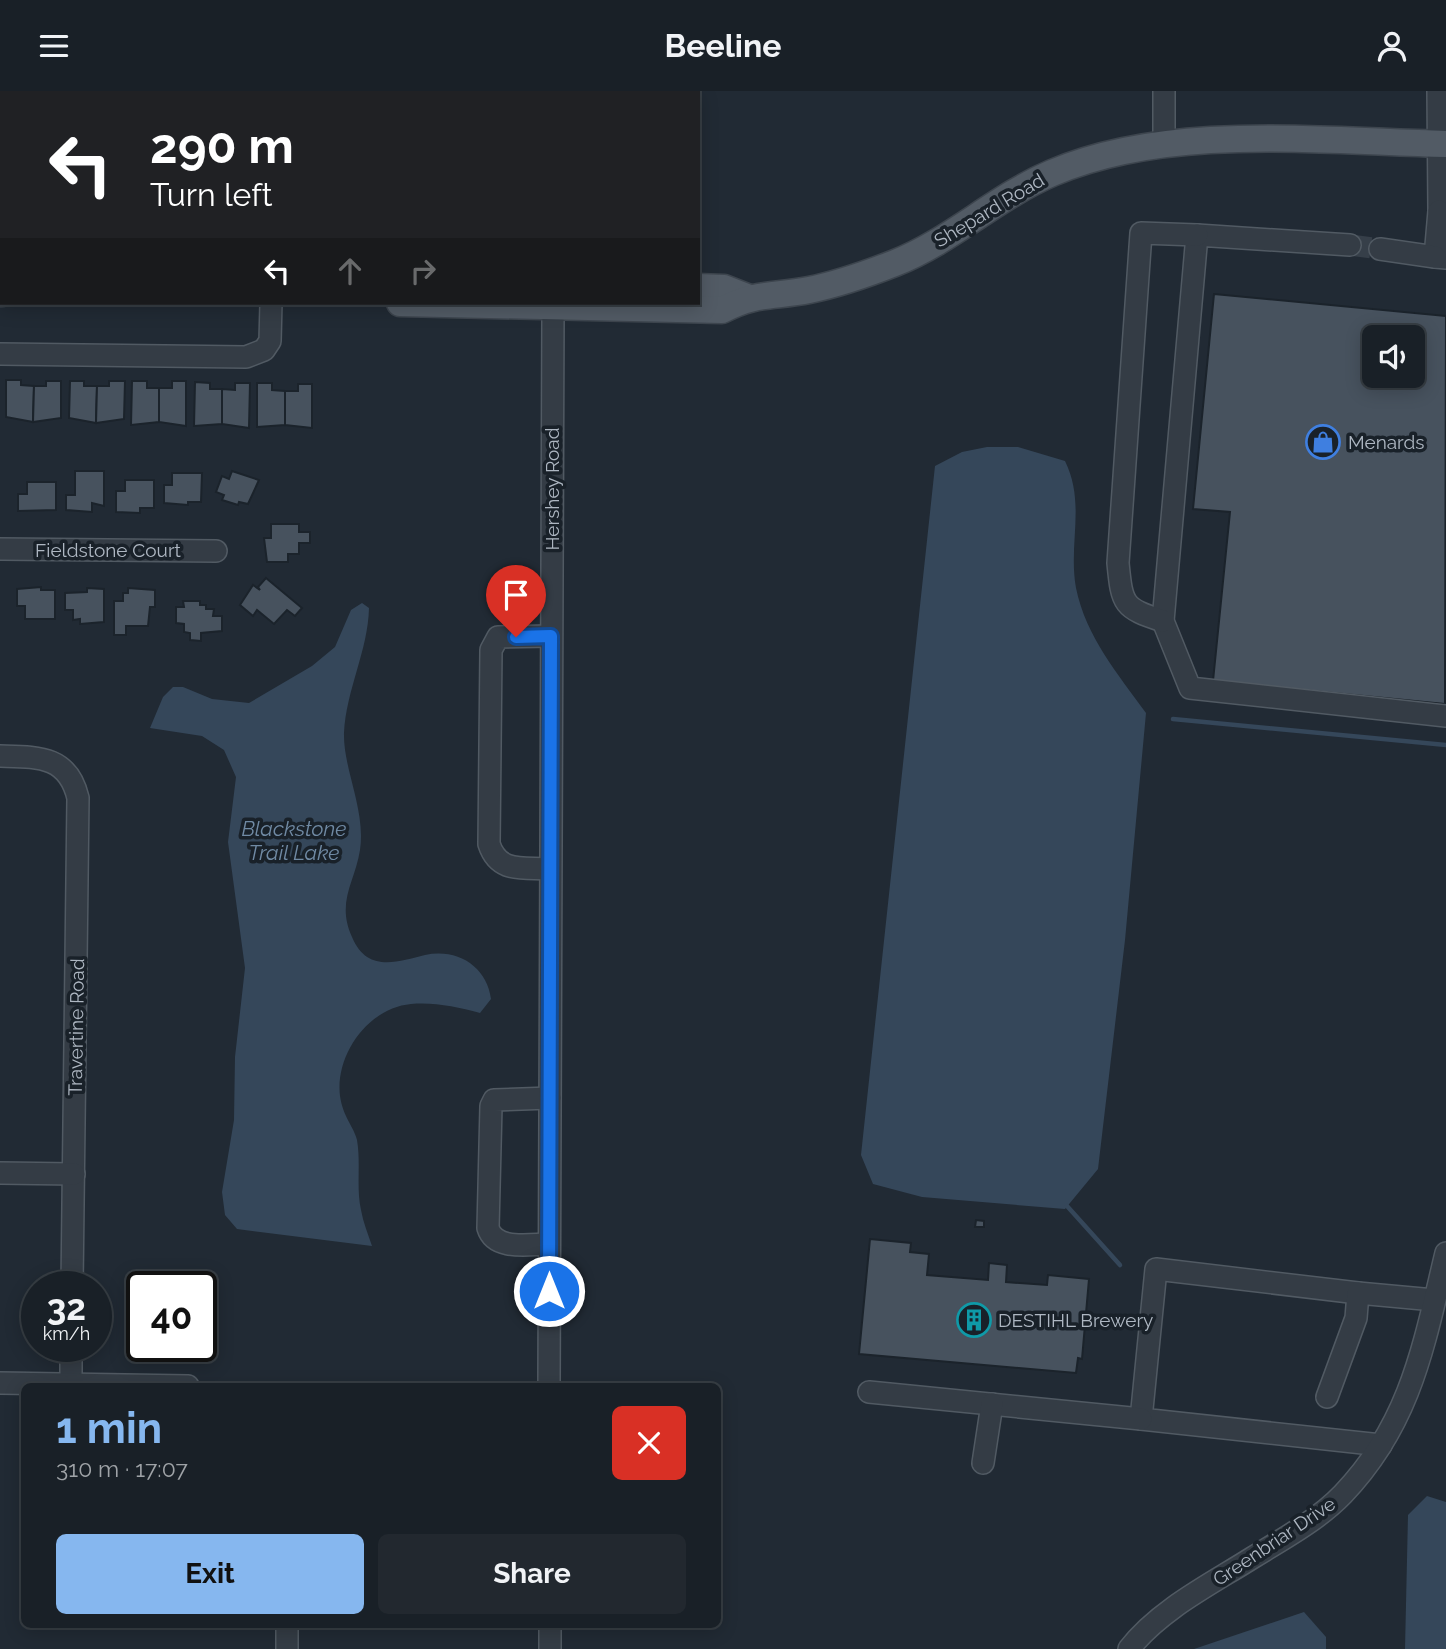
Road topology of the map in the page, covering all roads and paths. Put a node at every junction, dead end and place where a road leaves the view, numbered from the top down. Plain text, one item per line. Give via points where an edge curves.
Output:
1 (1164, 91) edge
2 (1438, 91) edge
3 (1164, 143) junction
4 (1443, 144) edge
5 (1442, 212) edge
6 (1197, 236) junction
7 (1350, 245) tunnel mouth
8 (1380, 249) tunnel mouth
9 (1440, 258) edge
10 (700, 287) edge
11 (747, 297) junction
12 (271, 305) edge
13 (553, 305) edge
14 (581, 305) edge
15 (0, 353) edge
16 (0, 549) edge
17 (216, 551) dead end
18 (1163, 621) junction
19 (551, 636) junction
20 (1446, 716) edge
21 (0, 756) edge
22 (550, 869) junction
23 (550, 1098) junction
24 (0, 1173) edge
25 (74, 1174) junction
26 (549, 1244) junction
27 (1446, 1253) edge
28 (72, 1271) edge
29 (1358, 1293) junction
30 (1434, 1300) junction
31 (71, 1362) edge
32 (71, 1382) junction
33 (0, 1383) edge
34 (100, 1383) edge
35 (549, 1383) edge
36 (869, 1392) dead end
37 (1327, 1397) dead end
38 (992, 1404) junction
39 (1141, 1419) junction
40 (1381, 1445) junction
41 (983, 1463) dead end
42 (287, 1628) edge
43 (550, 1628) edge
44 (286, 1649) edge
45 (550, 1649) edge
46 (1129, 1649) edge

1 - 3 street
2 - 4 street
3 - 4 main road, Shepard Road
3 - 11 main road, Shepard Road via 1095,156 1049,174 995,202 917,253 866,274 805,291
4 - 5 street
5 - 9 street
6 - 7 street
6 - 18 street
6 - 18 street via 1141,233 1118,563 1122,598 1133,611
8 - 9 street
10 - 11 main road, Shepard Road via 724,288
11 - 14 main road, Shepard Road via 722,310
12 - 15 street via 270,341 264,350 246,357
13 - 19 street, Hershey Road
16 - 17 street, Fieldstone Court
18 - 20 street via 1190,688
19 - 22 street, Hershey Road
19 - 22 street via 498,637 491,650 489,844 494,859 503,866
21 - 25 street, Travertine Road via 53,761 74,782 78,798
22 - 23 street, Hershey Road
23 - 26 street, Hershey Road
23 - 26 street via 494,1100 489,1118 488,1228 500,1244
24 - 25 street
25 - 28 street, Travertine Road
26 - 35 street, Hershey Road
27 - 30 street, Greenbriar Drive
29 - 30 street
29 - 37 street via 1356,1318
29 - 39 street via 1156,1269
30 - 40 street, Greenbriar Drive via 1413,1385
31 - 32 street
32 - 33 street
32 - 34 street
36 - 38 street
38 - 39 street
38 - 41 street
39 - 40 street
40 - 46 street, Greenbriar Drive via 1343,1495 1187,1600 1140,1634
42 - 44 street
43 - 45 street

